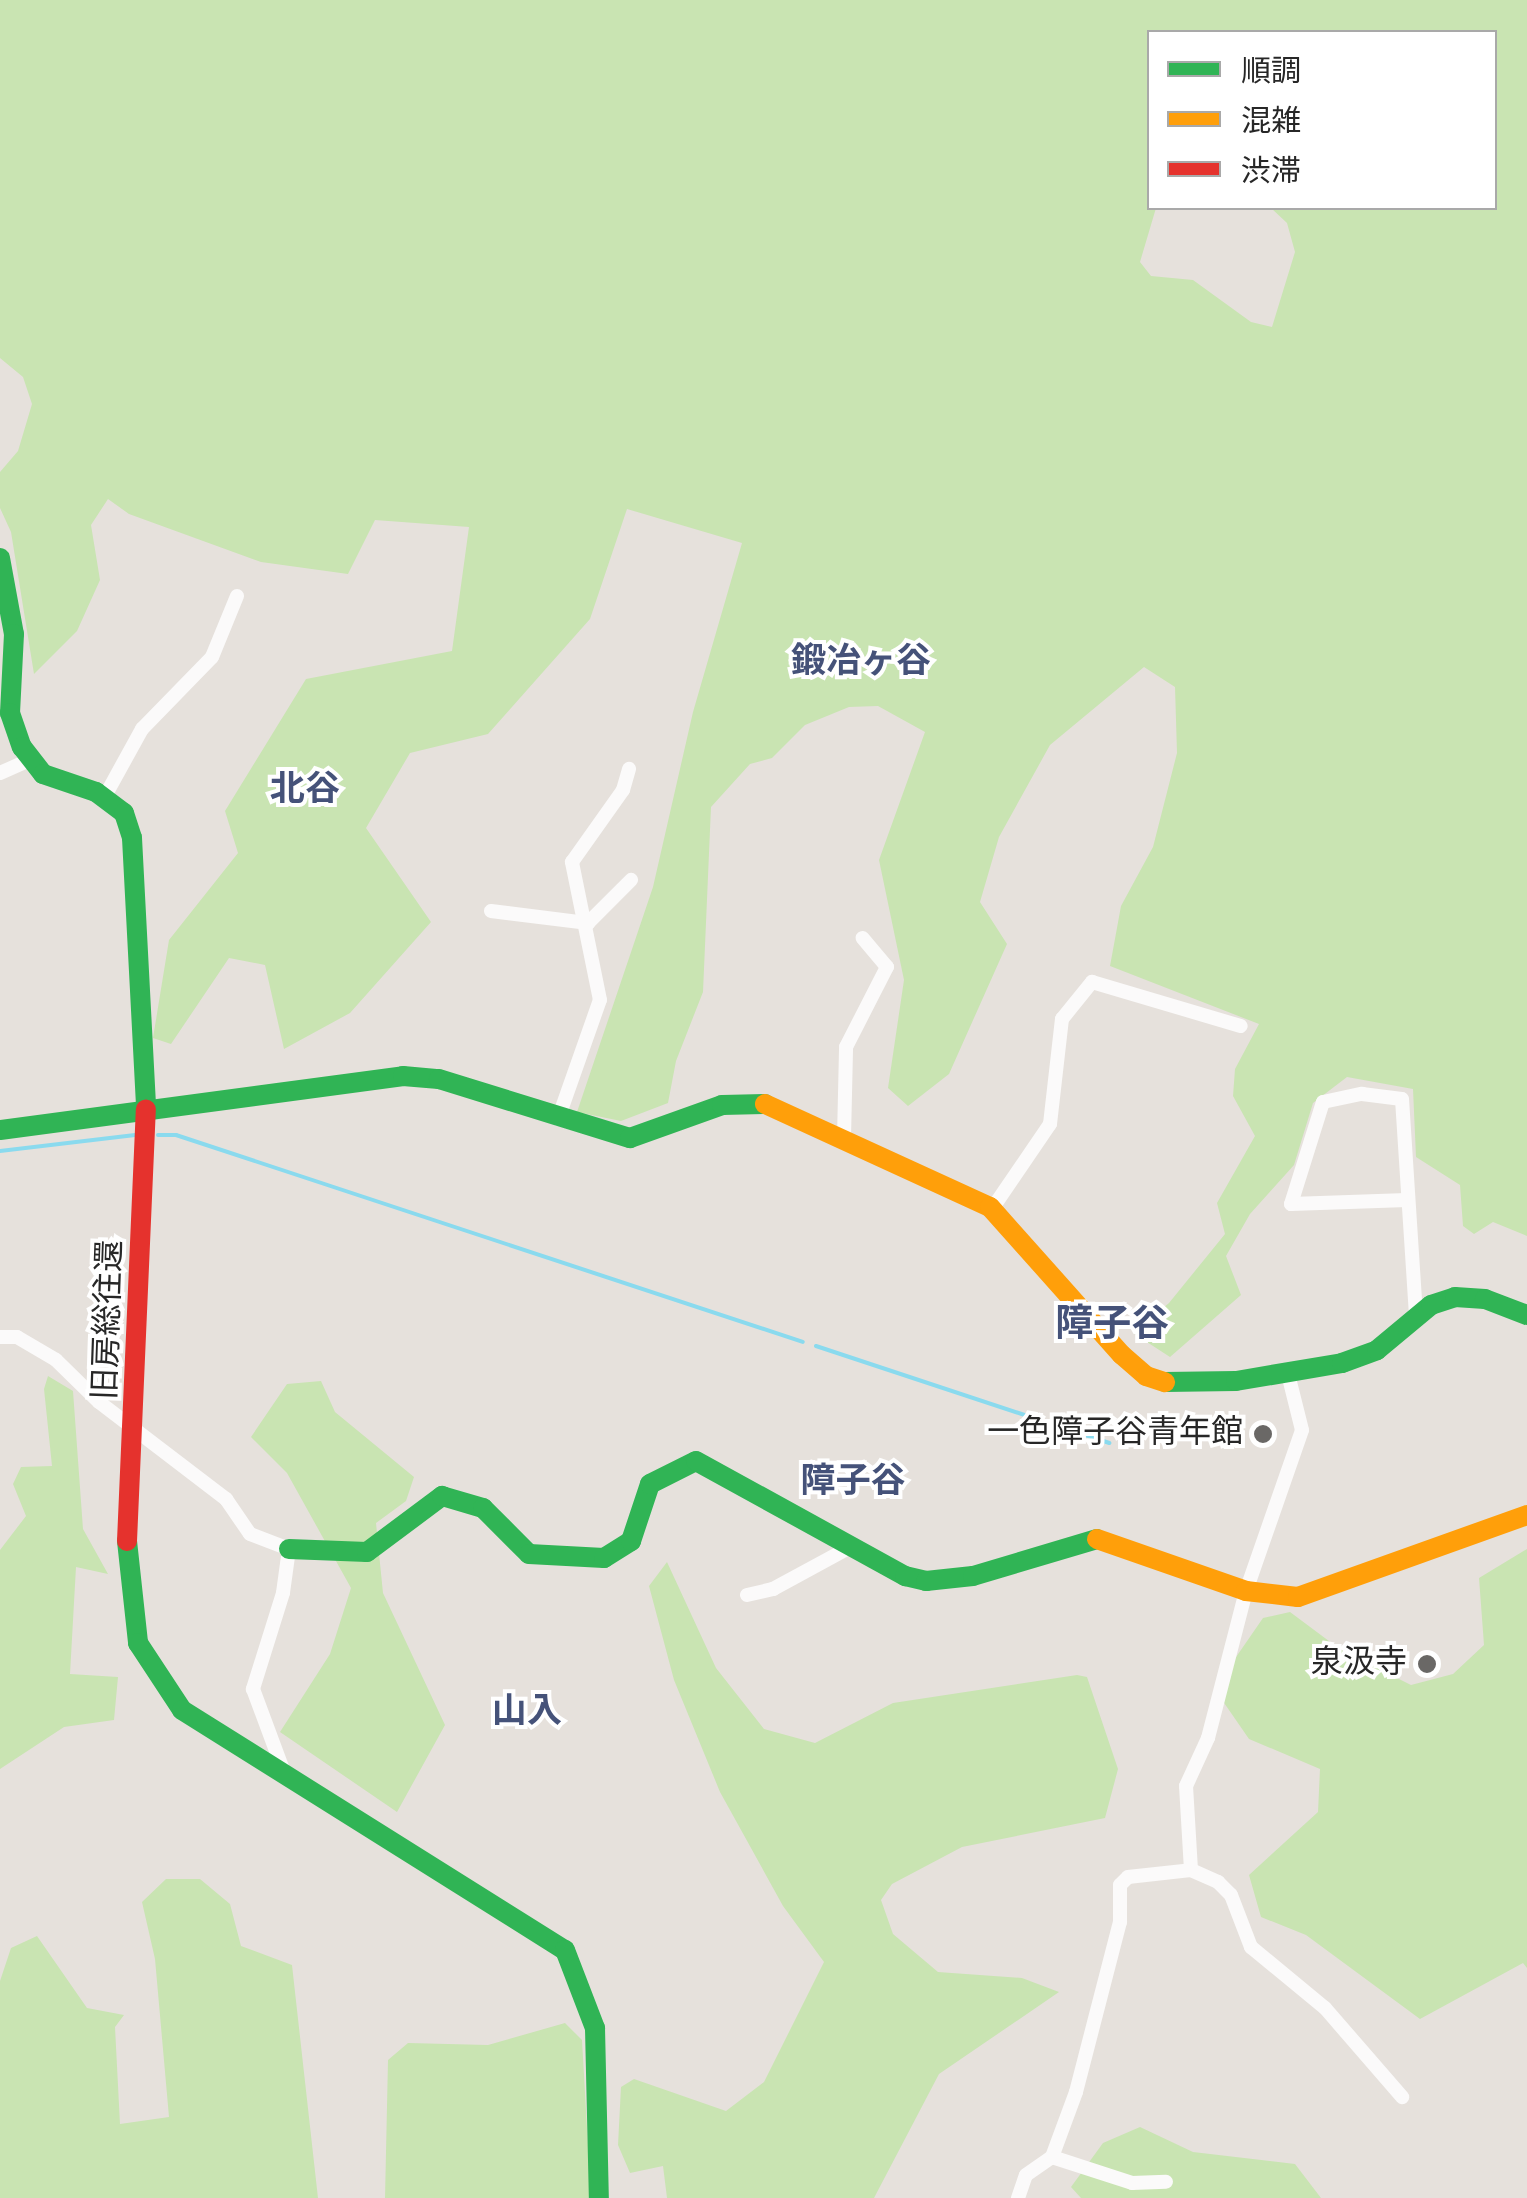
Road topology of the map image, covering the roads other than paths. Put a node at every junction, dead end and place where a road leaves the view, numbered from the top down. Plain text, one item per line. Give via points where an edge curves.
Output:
1 (0, 558) edge
2 (237, 596) dead end
3 (28, 760) junction
4 (629, 769) dead end
5 (0, 774) edge
6 (104, 798) junction
7 (631, 880) dead end
8 (492, 912) dead end
9 (588, 923) junction
10 (863, 938) dead end
11 (1241, 1026) dead end
12 (146, 1112) junction
13 (558, 1119) junction
14 (0, 1130) edge
15 (844, 1138) junction
16 (1407, 1200) junction
17 (992, 1209) junction
18 (1527, 1315) edge
19 (1416, 1318) junction
20 (0, 1336) edge
21 (1287, 1370) junction
22 (136, 1425) junction
23 (1527, 1514) edge
24 (855, 1544) junction
25 (288, 1550) junction
26 (1246, 1592) junction
27 (747, 1595) dead end
28 (286, 1778) junction
29 (1191, 1870) junction
30 (1402, 2098) dead end
31 (1052, 2157) junction
32 (1166, 2182) dead end
33 (599, 2198) edge
34 (1018, 2198) edge

1 - 3 street via 14,634 10,712
2 - 6 street via 212,657 142,729
3 - 5 street
3 - 6 street via 43,774
4 - 9 street via 623,790 572,862
6 - 12 street, 旧房総往還 via 124,813 132,838
7 - 9 street
8 - 9 street
9 - 13 street via 600,1000
10 - 15 street via 887,967 846,1047
11 - 17 street via 1092,982 1062,1020 1050,1124
12 - 13 street via 416,1076
12 - 14 street
12 - 22 street, 旧房総往還
13 - 15 street via 630,1138 722,1105 751,1102
15 - 17 street
16 - 16 street via 1402,1099 1362,1094 1324,1102 1291,1204
16 - 19 street
17 - 21 street via 1146,1376 1198,1384
18 - 19 street via 1485,1299 1455,1297
19 - 21 street via 1377,1350
20 - 22 street via 34,1344
21 - 26 street via 1302,1430
22 - 25 street, 旧房総往還 via 226,1499 250,1534
22 - 28 street via 126,1566 138,1643 182,1710
23 - 26 street via 1298,1597
24 - 25 street via 696,1461 650,1484 631,1541 604,1558 529,1554 509,1541 484,1508 442,1496 366,1552
24 - 26 street via 905,1576 926,1581 972,1576 1096,1539
24 - 27 street via 818,1568
25 - 28 street via 283,1592 253,1688
26 - 29 street via 1208,1738 1186,1786
28 - 33 street via 566,1950 595,2028
29 - 30 street via 1231,1895 1250,1947 1324,2008
29 - 31 street via 1122,1878 1120,1922
31 - 32 street via 1132,2182
31 - 34 street via 1026,2175

